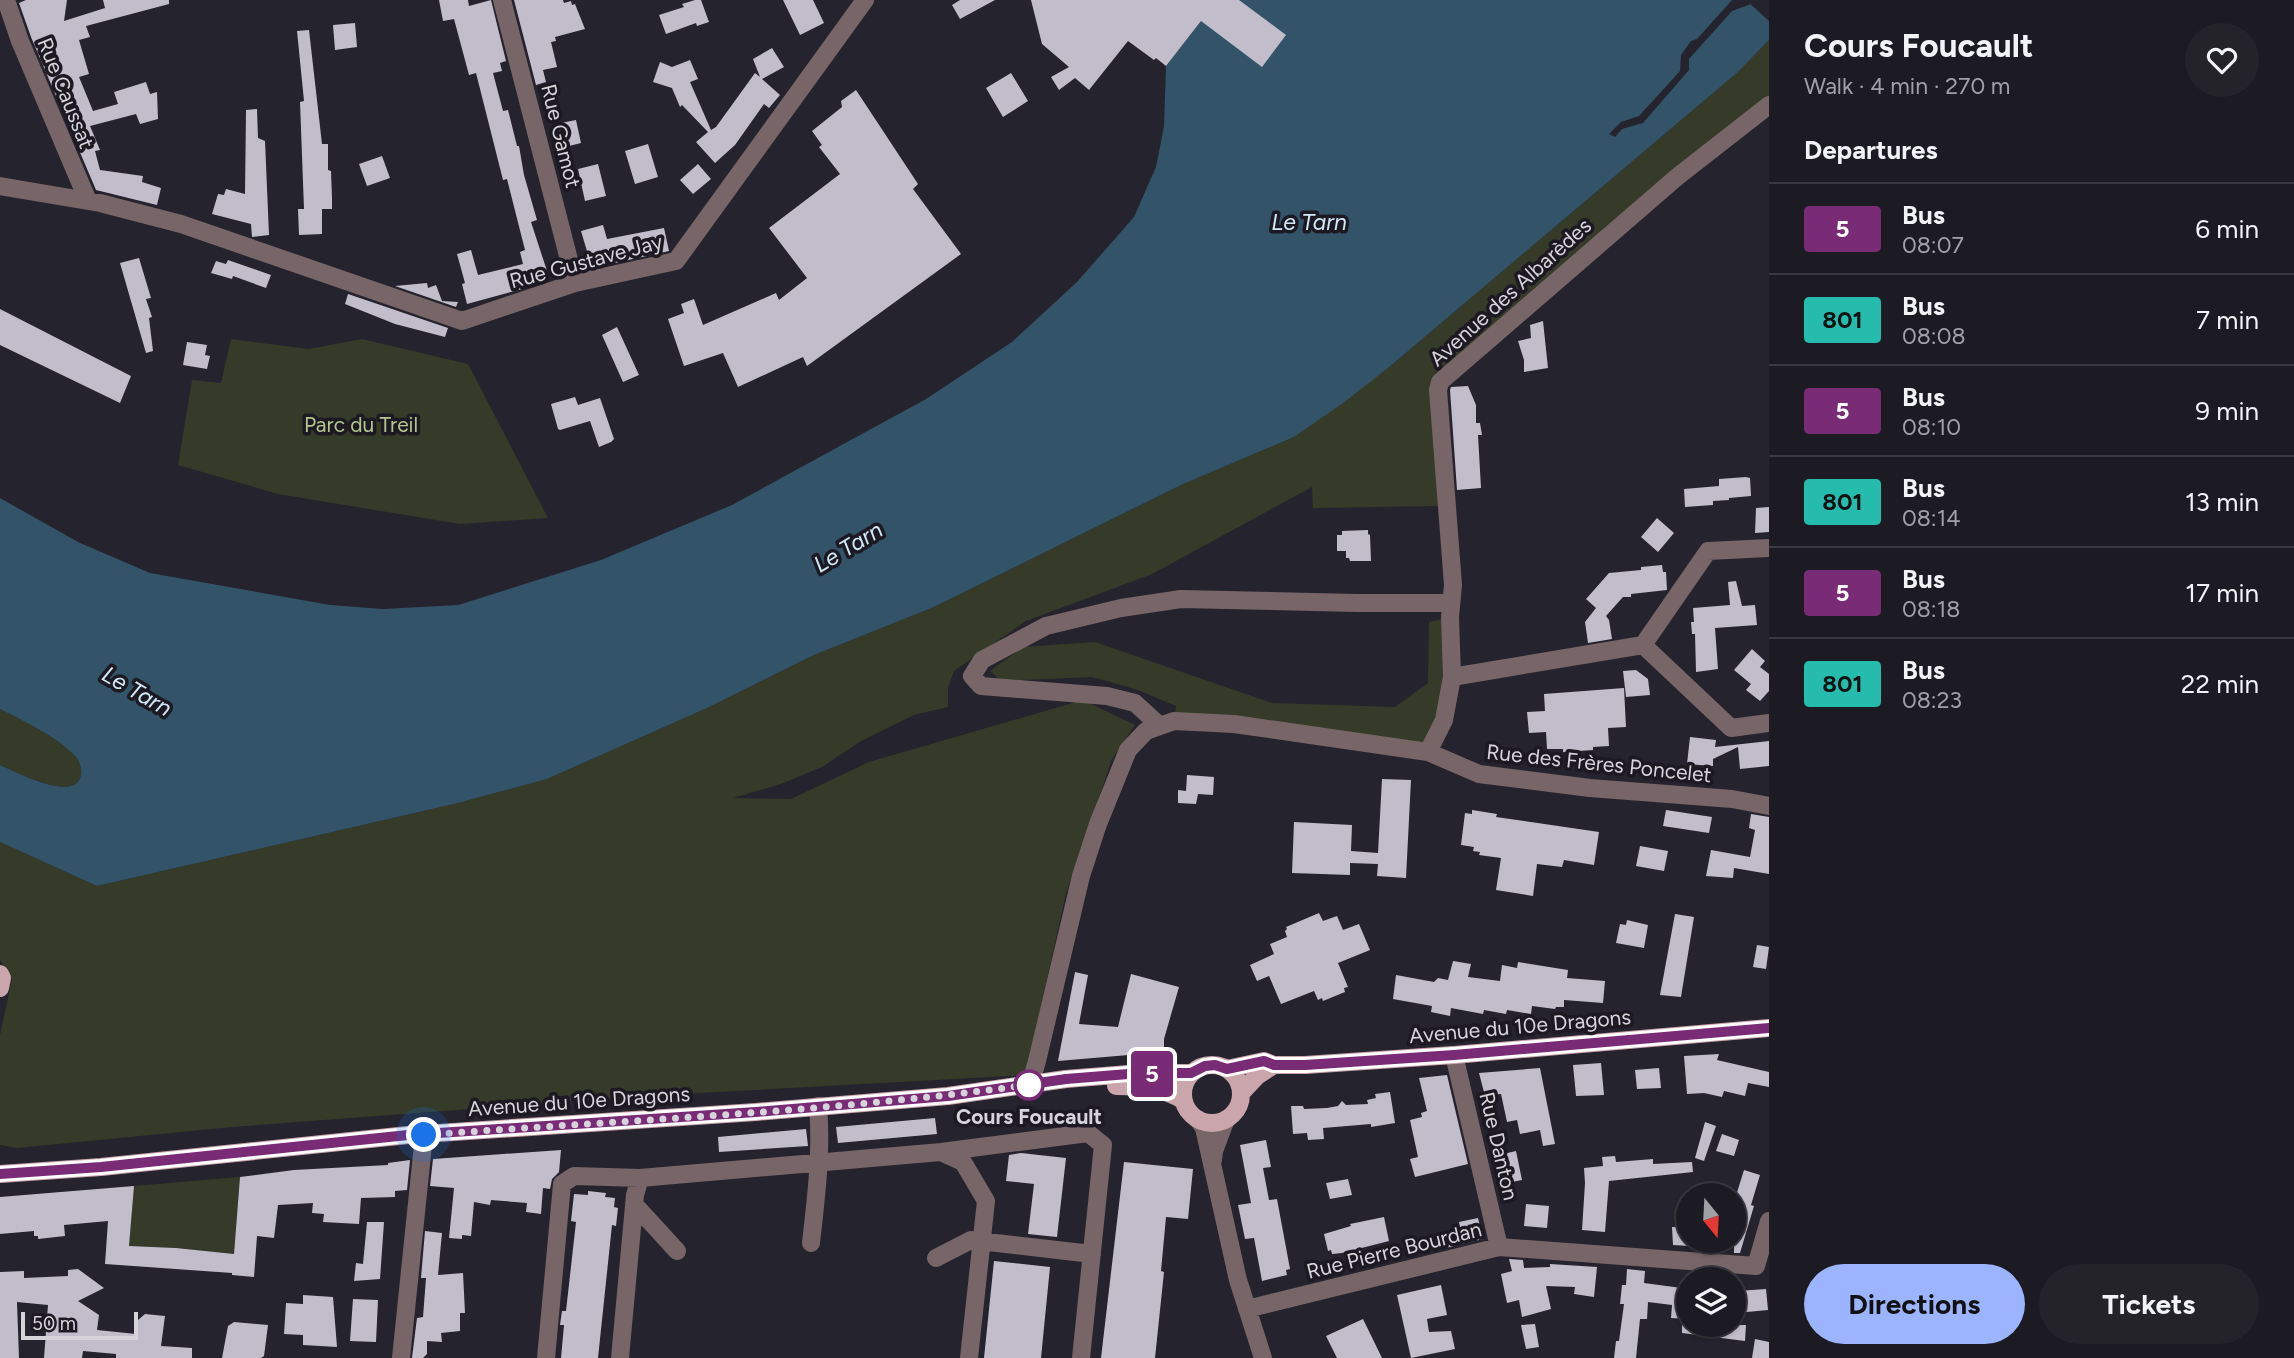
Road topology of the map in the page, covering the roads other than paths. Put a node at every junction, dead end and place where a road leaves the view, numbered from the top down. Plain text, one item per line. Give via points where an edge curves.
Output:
1 (6, 0) edge
2 (502, 0) edge
3 (865, 0) edge
4 (1769, 105) edge
5 (0, 186) edge
6 (88, 201) junction
7 (575, 283) junction
8 (1769, 548) edge
9 (1451, 603) junction
10 (1643, 645) junction
11 (1452, 677) junction
12 (1769, 723) edge
13 (1160, 726) junction
14 (1428, 752) junction
15 (1769, 806) edge
16 (0, 974) edge
17 (0, 988) edge
18 (1769, 1028) edge
19 (1454, 1055) junction
20 (1274, 1065) junction
21 (1227, 1069) junction
22 (1191, 1073) junction
23 (1035, 1084) junction
24 (1241, 1093) junction
25 (1184, 1101) junction
26 (818, 1106) junction
27 (1198, 1119) junction
28 (1226, 1119) junction
29 (424, 1135) junction
30 (941, 1152) junction
31 (819, 1162) junction
32 (1212, 1167) junction
33 (0, 1174) edge
34 (640, 1178) junction
35 (634, 1204) junction
36 (1769, 1221) edge
37 (981, 1241) junction
38 (811, 1243) dead end
39 (1499, 1247) junction
40 (677, 1251) dead end
41 (1092, 1255) junction
42 (936, 1258) dead end
43 (1247, 1310) junction
44 (401, 1358) edge
45 (546, 1358) edge
46 (620, 1358) edge
47 (969, 1358) edge
48 (1081, 1358) edge
49 (1263, 1358) edge

1 - 6 street, Rue Caussat
2 - 7 street, Rue Gamot
3 - 7 street, Rue Gustave Jay via 677,261
4 - 9 street, Avenue des Albarèdes via 1677,177 1440,382
5 - 6 street, Rue Gustave Jay
6 - 7 street, Rue Gustave Jay via 181,224 462,321
8 - 10 street via 1708,551
9 - 11 street, Avenue des Albarèdes
9 - 13 street via 1181,598 1046,626 982,660 972,676 981,686 1107,695 1135,703
10 - 11 street
10 - 12 street via 1731,728
11 - 14 street, Avenue des Albarèdes via 1444,720
13 - 14 street, Rue des Frères Poncelet via 1174,721 1234,724
13 - 23 street via 1146,731 1128,750 1098,824 1081,876 1033,1075
14 - 15 street, Rue des Frères Poncelet via 1479,774
16 - 17 main road
18 - 19 main road, Avenue du 10e Dragons
19 - 20 main road, Avenue du 10e Dragons
19 - 39 street, Rue Danton
20 - 21 main road, Avenue du 10e Dragons via 1264,1061
20 - 24 main road
21 - 22 main road via 1205,1066
21 - 24 main road via 1238,1080
22 - 23 main road, Avenue du 10e Dragons via 1141,1073
22 - 25 main road
23 - 25 main road, Avenue du 10e Dragons via 1142,1086
23 - 26 main road, Avenue du 10e Dragons
24 - 28 main road via 1237,1108
25 - 27 main road
26 - 29 main road, Avenue du 10e Dragons
26 - 31 street
27 - 28 main road via 1214,1123
27 - 32 street
28 - 32 street
29 - 33 main road, Avenue du 10e Dragons
29 - 44 street
30 - 31 street
30 - 37 street via 963,1162 986,1201
30 - 41 street via 1088,1133 1103,1145
31 - 34 street
31 - 38 street
32 - 43 street
34 - 35 street
34 - 45 street via 574,1176 562,1184
35 - 40 street
35 - 46 street
36 - 39 street, Rue Pierre Bourdan via 1756,1266
37 - 41 street
37 - 42 street via 971,1240
37 - 47 street
39 - 43 street, Rue Pierre Bourdan
41 - 48 street
43 - 49 street

